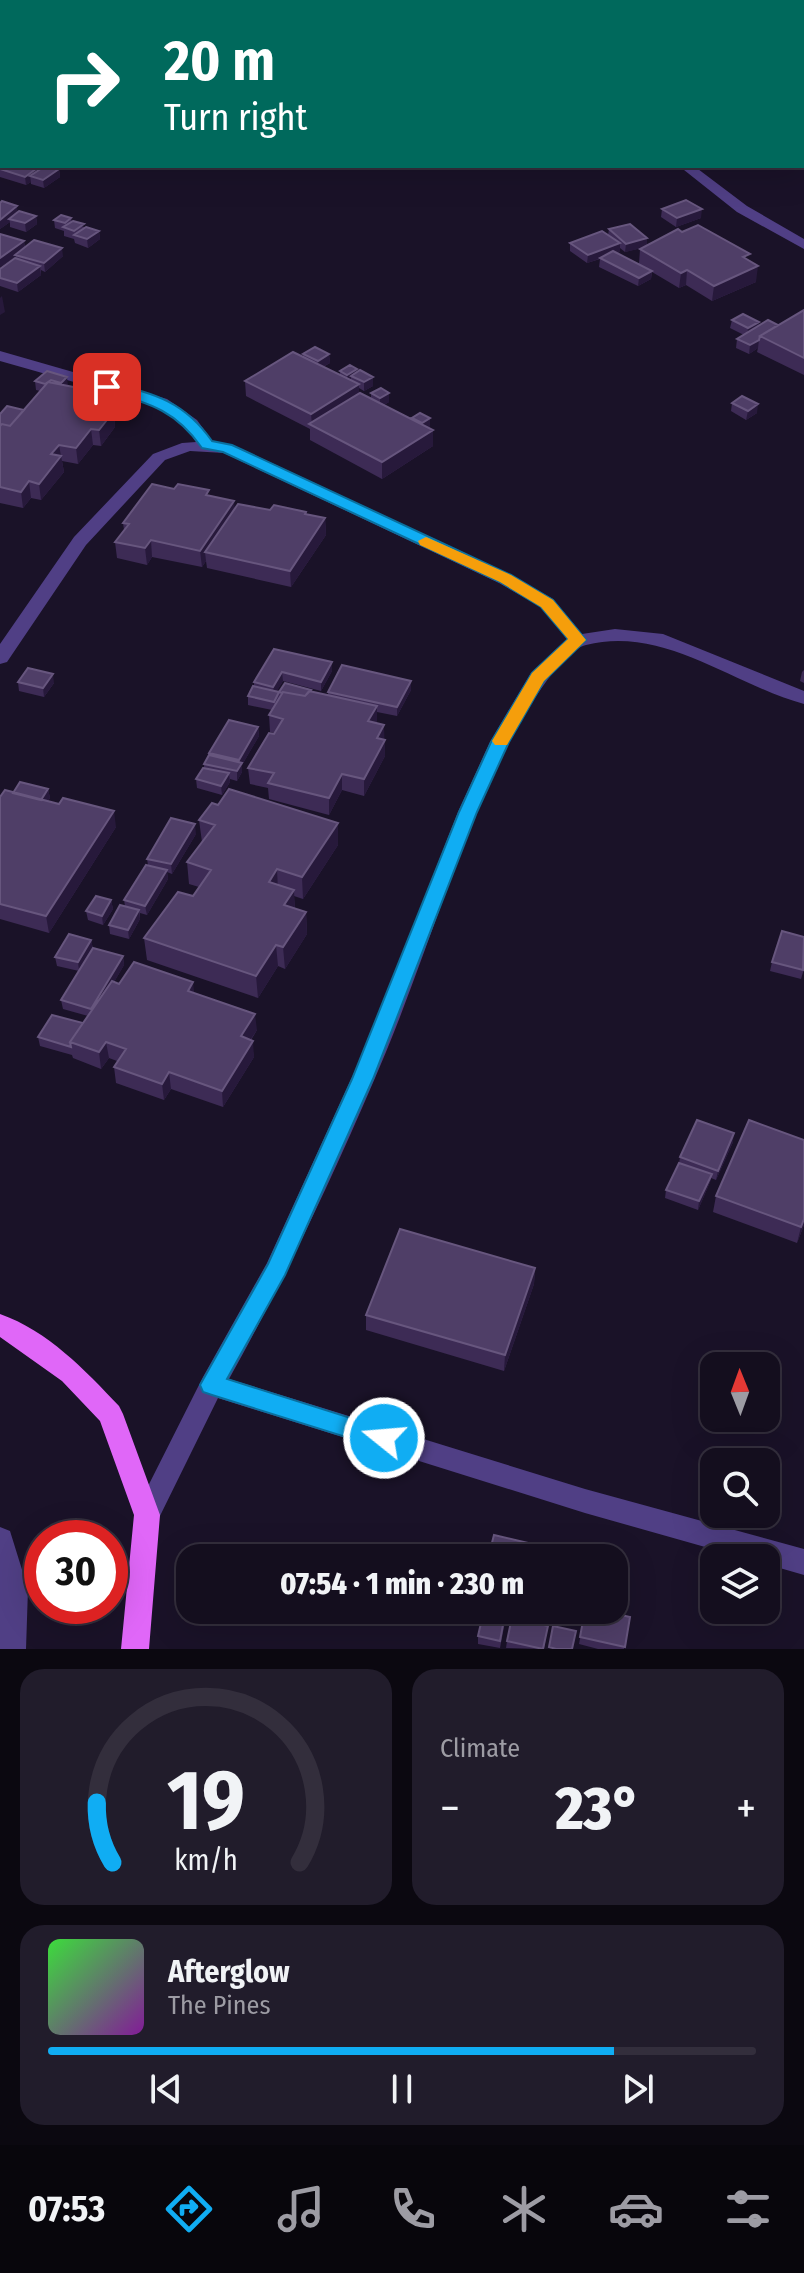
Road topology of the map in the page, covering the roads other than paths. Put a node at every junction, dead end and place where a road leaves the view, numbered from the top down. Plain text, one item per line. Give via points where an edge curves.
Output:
1 (688, 168) edge
2 (804, 245) edge
3 (0, 356) edge
4 (207, 445) junction
5 (577, 640) junction
6 (0, 658) edge
7 (804, 698) edge
8 (0, 1325) edge
9 (212, 1385) junction
10 (147, 1515) junction
11 (0, 1540) edge
12 (804, 1562) edge
13 (12, 1649) edge
14 (135, 1649) edge

1 - 2 street via 726,199
3 - 4 street via 161,402 191,423
4 - 5 street via 227,448 505,579 547,603
4 - 6 street via 159,457 80,541
5 - 7 street via 615,635 663,640
5 - 9 street via 538,677 500,742 362,1080 277,1269
8 - 10 main road via 71,1373 110,1414
9 - 10 street
9 - 12 street via 585,1501
10 - 14 main road
11 - 13 street via 14,1589

